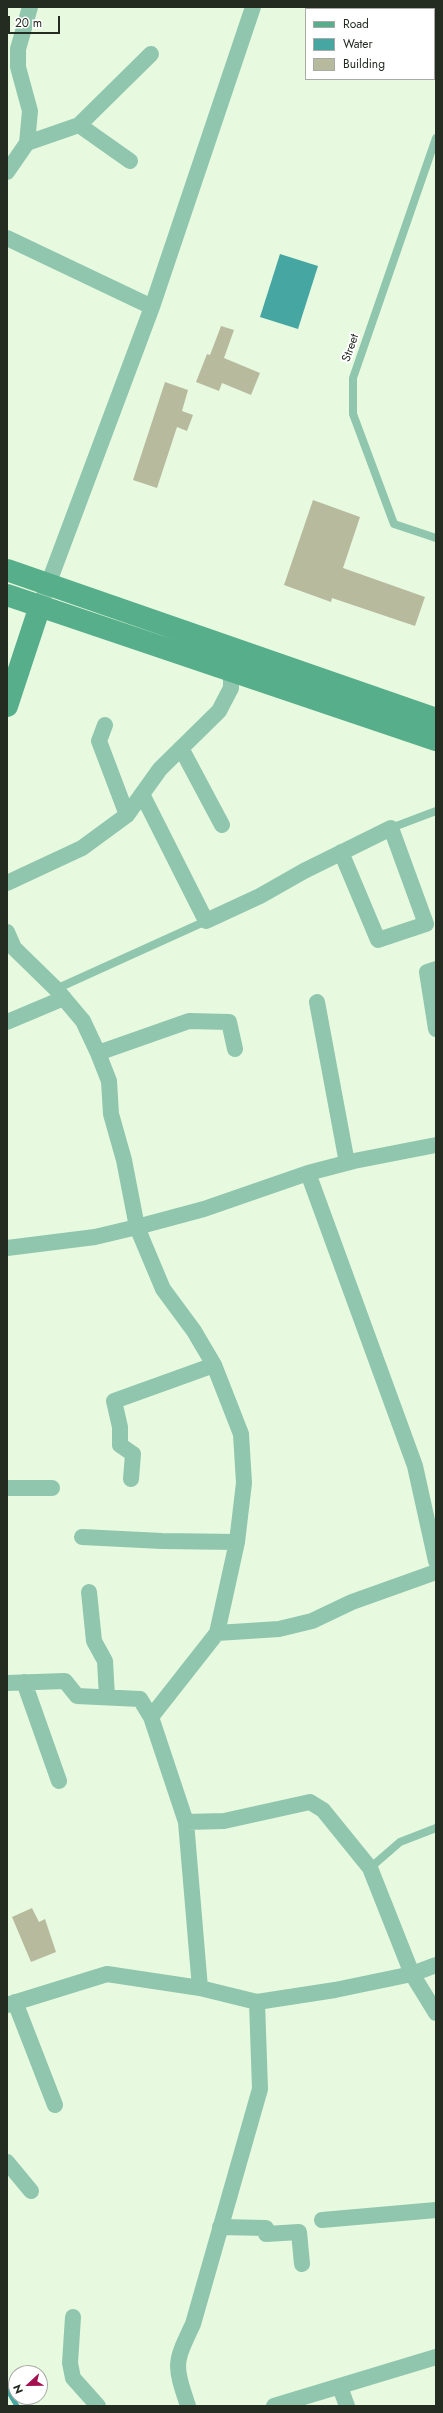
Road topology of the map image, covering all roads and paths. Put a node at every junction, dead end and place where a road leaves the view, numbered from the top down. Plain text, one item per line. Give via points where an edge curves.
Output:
1 (30, 7) edge
2 (253, 7) edge
3 (151, 54) dead end
4 (79, 125) junction
5 (436, 138) edge
6 (27, 142) junction
7 (130, 161) dead end
8 (7, 172) edge
9 (7, 238) edge
10 (152, 307) junction
11 (436, 538) edge
12 (7, 570) edge
13 (47, 584) junction
14 (7, 595) edge
15 (40, 606) junction
16 (231, 672) junction
17 (7, 706) edge
18 (436, 719) edge
19 (105, 725) dead end
20 (436, 740) edge
21 (181, 748) junction
22 (142, 794) junction
23 (436, 810) edge
24 (127, 815) junction
25 (222, 826) dead end
26 (391, 828) junction
27 (341, 852) junction
28 (7, 883) edge
29 (206, 921) junction
30 (7, 932) edge
31 (436, 969) edge
32 (60, 993) junction
33 (317, 1002) dead end
34 (7, 1022) edge
35 (436, 1029) edge
36 (235, 1049) dead end
37 (98, 1053) junction
38 (436, 1144) edge
39 (347, 1163) junction
40 (308, 1173) junction
41 (137, 1227) junction
42 (7, 1248) edge
43 (214, 1365) junction
44 (131, 1479) dead end
45 (7, 1488) edge
46 (52, 1488) dead end
47 (82, 1536) dead end
48 (237, 1542) junction
49 (436, 1561) edge
50 (436, 1572) edge
51 (89, 1592) dead end
52 (217, 1633) junction
53 (24, 1682) junction
54 (7, 1683) edge
55 (108, 1697) junction
56 (151, 1717) junction
57 (59, 1781) dead end
58 (186, 1822) junction
59 (436, 1828) edge
60 (370, 1868) junction
61 (436, 1965) edge
62 (412, 1974) junction
63 (200, 1988) junction
64 (257, 2002) junction
65 (11, 2003) edge
66 (436, 2013) edge
67 (55, 2105) dead end
68 (7, 2162) edge
69 (31, 2191) dead end
70 (436, 2210) edge
71 (322, 2220) dead end
72 (220, 2227) junction
73 (302, 2264) dead end
74 (73, 2317) dead end
75 (436, 2357) edge
76 (340, 2387) junction
77 (98, 2406) edge
78 (188, 2406) edge
79 (274, 2406) edge
80 (347, 2406) edge

1 - 6 street via 18,49 18,67 30,110
2 - 10 street
3 - 4 street
4 - 6 street
4 - 7 street
5 - 11 lane, Street via 353,378 353,414 394,524
6 - 8 street
9 - 10 street
10 - 13 street
12 - 13 street
13 - 15 street
13 - 18 street
14 - 15 street
15 - 16 street
15 - 17 street
16 - 20 street
16 - 21 street via 231,688 219,711
19 - 24 street via 99,741
21 - 22 street via 160,769
21 - 25 street
22 - 24 street
22 - 29 street
23 - 26 lane
24 - 28 street via 82,848
26 - 27 street
26 - 27 street via 426,924 378,940
27 - 29 street via 260,896
29 - 32 lane
30 - 32 street via 14,948
31 - 35 street via 427,972
32 - 34 street
32 - 37 street via 83,1021
33 - 39 street
36 - 37 street via 229,1022 189,1021
37 - 41 street via 109,1081 111,1114 124,1160
38 - 39 street
39 - 40 street
40 - 41 street via 204,1209
40 - 49 street via 415,1466
41 - 42 street via 95,1237
41 - 43 street via 163,1288 194,1331
43 - 44 street via 114,1401 120,1427 120,1445 133,1454
43 - 48 street via 241,1434 244,1482
45 - 46 street
47 - 48 street via 162,1542
48 - 52 street
50 - 52 street via 359,1599 312,1621 279,1629
51 - 55 street via 94,1641 105,1661
52 - 56 street
53 - 54 street
53 - 55 street via 65,1681 77,1696
53 - 57 street
55 - 56 street via 140,1699
56 - 58 street
58 - 60 street via 224,1821 310,1802 323,1810
58 - 63 street
59 - 60 lane via 400,1842
60 - 62 street
61 - 62 street
62 - 64 street via 335,1990
62 - 66 street
63 - 64 street
63 - 65 street via 107,1974
64 - 72 street via 260,2089
65 - 67 street
68 - 69 street
70 - 71 street
72 - 73 street via 266,2228 266,2234 299,2232
72 - 78 street via 193,2324 179,2354 177,2373
74 - 77 street via 70,2363 73,2378
75 - 76 street
76 - 79 street
76 - 80 street

